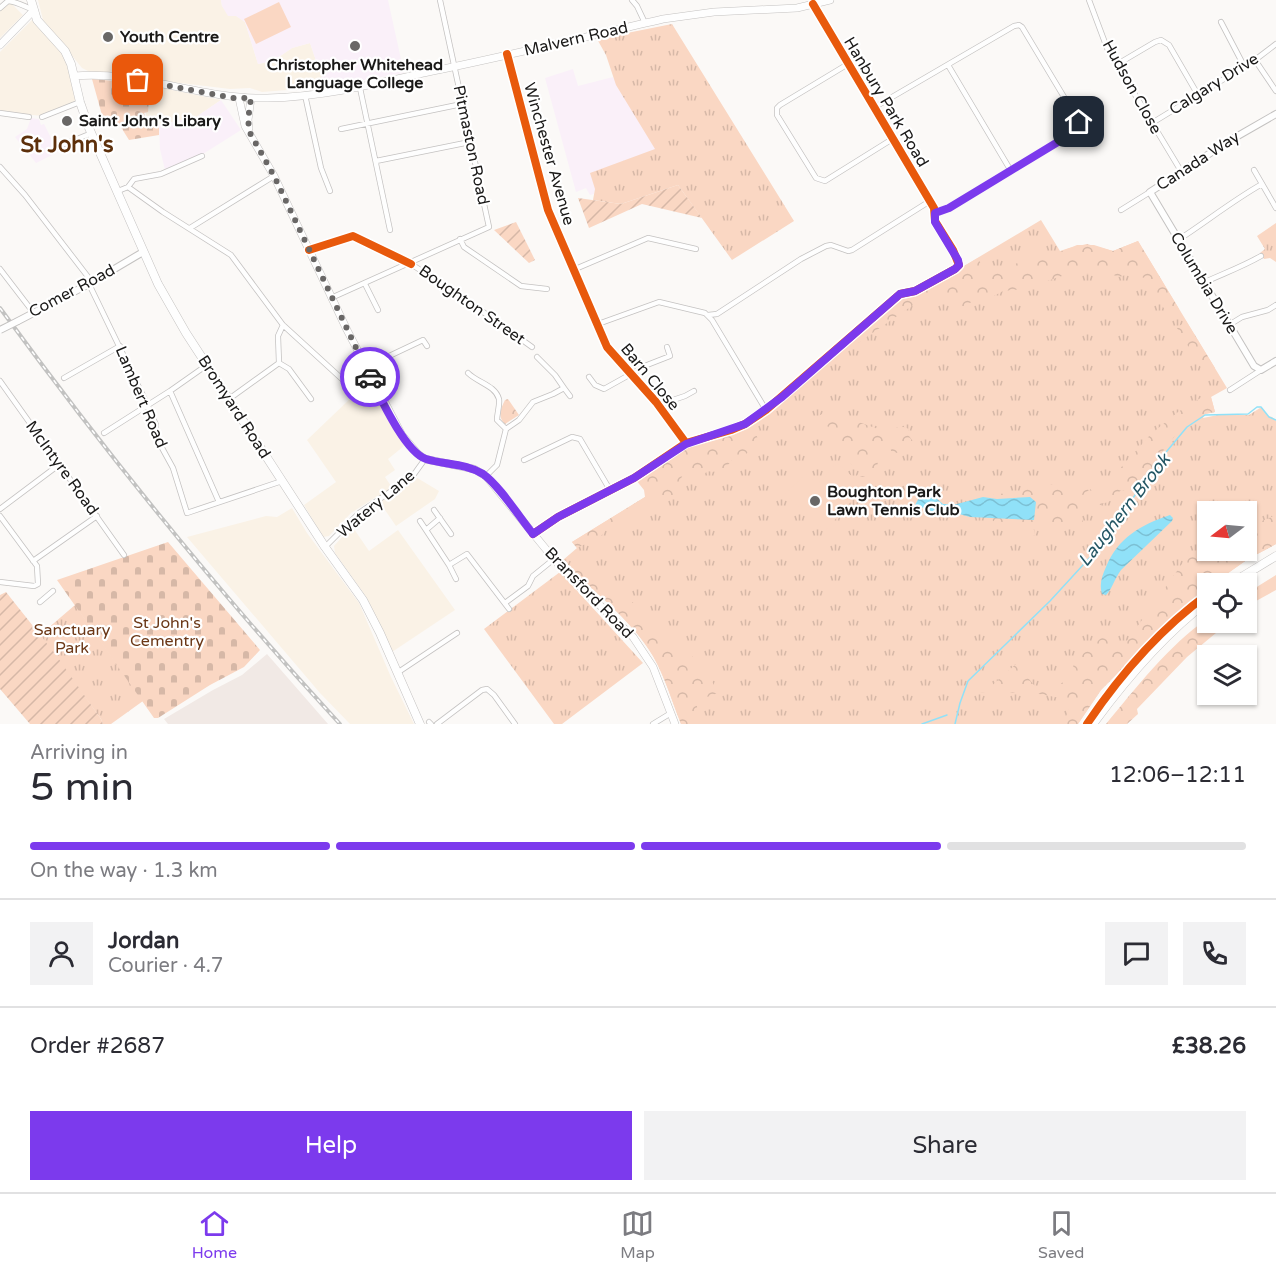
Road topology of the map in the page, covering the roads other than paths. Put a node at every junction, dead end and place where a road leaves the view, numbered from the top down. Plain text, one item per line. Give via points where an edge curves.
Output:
1 (31, 0) edge
2 (440, 0) edge
3 (632, 0) edge
4 (830, 0) edge
5 (1089, 0) edge
6 (813, 4) junction
7 (0, 8) edge
8 (34, 10) junction
9 (1221, 22) dead end
10 (645, 23) junction
11 (1276, 44) edge
12 (0, 45) edge
13 (507, 54) junction
14 (1255, 60) junction
15 (848, 64) junction
16 (948, 65) junction
17 (1116, 65) junction
18 (1244, 66) junction
19 (454, 67) junction
20 (74, 76) junction
21 (360, 88) junction
22 (1276, 91) edge
23 (305, 95) junction
24 (1198, 95) junction
25 (239, 98) junction
26 (251, 98) junction
27 (80, 102) junction
28 (462, 104) junction
29 (874, 107) junction
30 (0, 113) edge
31 (1276, 114) edge
32 (29, 117) dead end
33 (42, 117) dead end
34 (1152, 123) junction
35 (369, 124) junction
36 (341, 129) dead end
37 (92, 132) junction
38 (250, 133) junction
39 (894, 138) junction
40 (470, 142) junction
41 (62, 145) dead end
42 (202, 156) dead end
43 (376, 161) junction
44 (0, 167) edge
45 (1254, 170) dead end
46 (1011, 171) junction
47 (1181, 171) junction
48 (274, 176) junction
49 (1262, 184) junction
50 (128, 187) junction
51 (118, 191) junction
52 (330, 191) dead end
53 (1150, 192) junction
54 (930, 201) junction
55 (1276, 208) edge
56 (1121, 210) dead end
57 (935, 213) junction
58 (190, 228) junction
59 (390, 230) dead end
60 (460, 240) junction
61 (1178, 240) junction
62 (696, 249) dead end
63 (144, 252) junction
64 (1261, 256) dead end
65 (411, 264) junction
66 (0, 269) edge
67 (573, 270) junction
68 (91, 283) junction
69 (1203, 283) junction
70 (365, 284) junction
71 (547, 289) dead end
72 (332, 298) junction
73 (1276, 305) edge
74 (378, 310) dead end
75 (33, 312) junction
76 (708, 315) junction
77 (598, 324) junction
78 (283, 325) junction
79 (1230, 325) junction
80 (0, 330) edge
81 (120, 346) junction
82 (427, 346) dead end
83 (532, 347) dead end
84 (668, 347) dead end
85 (537, 357) dead end
86 (542, 362) junction
87 (1276, 362) edge
88 (279, 363) junction
89 (207, 365) junction
90 (366, 367) junction
91 (537, 368) dead end
92 (1261, 370) junction
93 (468, 374) dead end
94 (632, 374) junction
95 (589, 377) dead end
96 (64, 378) dead end
97 (474, 379) junction
98 (0, 381) edge
99 (469, 386) dead end
100 (1232, 386) dead end
101 (564, 388) junction
102 (171, 391) junction
103 (694, 391) dead end
104 (570, 396) dead end
105 (229, 399) junction
106 (311, 399) dead end
107 (381, 399) junction
108 (658, 405) junction
109 (147, 406) junction
110 (766, 410) junction
111 (506, 429) junction
112 (104, 433) dead end
113 (686, 444) junction
114 (425, 459) junction
115 (524, 460) dead end
116 (60, 464) junction
117 (486, 476) junction
118 (282, 481) junction
119 (609, 490) junction
120 (219, 502) junction
121 (0, 509) edge
122 (434, 510) dead end
123 (0, 516) edge
124 (97, 516) junction
125 (440, 518) junction
126 (420, 521) dead end
127 (426, 530) junction
128 (451, 534) dead end
129 (533, 534) junction
130 (325, 547) junction
131 (124, 555) dead end
132 (1276, 556) edge
133 (554, 559) junction
134 (33, 561) junction
135 (449, 565) junction
136 (1248, 573) edge
137 (456, 579) dead end
138 (0, 582) edge
139 (37, 585) junction
140 (53, 591) dead end
141 (47, 596) junction
142 (40, 602) dead end
143 (505, 603) junction
144 (509, 609) dead end
145 (1197, 611) edge
146 (457, 633) dead end
147 (397, 673) junction
148 (671, 713) junction
149 (420, 724) edge
150 (437, 724) edge
151 (515, 724) edge
152 (653, 724) edge
153 (675, 724) edge
154 (1093, 724) edge

1 - 8 main road
2 - 19 street, Pitmaston Road
3 - 10 street
4 - 6 main road, Malvern Road
5 - 17 street, Hudson Close
6 - 10 main road, Malvern Road via 769,11 714,12
6 - 15 street, Hanbury Park Road
7 - 8 street via 8,1
8 - 12 main road
8 - 20 main road via 65,51
9 - 18 street
10 - 13 main road, Malvern Road
11 - 14 street, Calgary Drive
13 - 19 main road, Malvern Road
13 - 67 street, Winchester Avenue via 548,210
14 - 18 street, Calgary Drive
14 - 22 street
15 - 29 street, Hanbury Park Road
15 - 39 street via 777,108 777,115 816,178 825,181
16 - 29 street
16 - 46 street
16 - 46 street via 1019,25 1079,122 1076,131
17 - 24 street via 1161,40 1169,45
17 - 34 street, Hudson Close
18 - 24 street, Calgary Drive
19 - 21 main road, Malvern Road
19 - 28 street, Pitmaston Road
20 - 25 main road, Malvern Road via 92,74 138,80
20 - 27 main road, Bromyard Road
21 - 23 main road, Malvern Road
21 - 35 street
23 - 26 main road, Malvern Road
23 - 52 street
24 - 34 street, Calgary Drive
25 - 26 main road, Malvern Road
25 - 38 main road
26 - 38 main road
27 - 33 street
27 - 37 main road, Bromyard Road
28 - 35 street
28 - 40 street, Pitmaston Road
29 - 39 street, Hanbury Park Road
30 - 32 street
31 - 47 street, Canada Way
34 - 47 street, Hudson Close
35 - 36 street
35 - 43 street
37 - 41 street
37 - 51 main road, Bromyard Road
38 - 48 main road
39 - 54 street, Hanbury Park Road
40 - 43 street
40 - 60 street, Pitmaston Road via 489,227
42 - 50 street via 160,174 134,179
43 - 59 street
44 - 68 street, Lambert Road
45 - 49 street
46 - 57 street
47 - 53 street, Canada Way
48 - 58 street
48 - 72 main road
49 - 55 street
49 - 61 street
50 - 51 street
50 - 58 street
51 - 63 main road, Bromyard Road
53 - 56 street, Canada Way
53 - 61 street, Columbia Drive
54 - 57 street, Hanbury Park Road
54 - 76 street via 852,250 826,246 724,310
57 - 110 street, Hanbury Park Road via 935,222 959,265 915,291 900,294
58 - 78 street via 231,255
60 - 65 street
60 - 71 street via 464,247 521,286
61 - 69 street, Columbia Drive
62 - 67 street via 648,238
63 - 68 street, Comer Road
63 - 89 main road, Bromyard Road via 162,292
64 - 69 street
65 - 70 street
65 - 83 street, Boughton Street
66 - 75 street
67 - 77 street, Winchester Avenue
68 - 75 street, Comer Road
68 - 81 street, Lambert Road
69 - 79 street, Columbia Drive
70 - 72 street
70 - 74 street
72 - 90 main road
73 - 79 street
75 - 80 street, Comer Road, bridge
76 - 77 street via 659,302
76 - 110 street
77 - 94 street, Barn Close via 607,347
78 - 88 street via 278,336
78 - 107 street via 365,400 374,403
79 - 92 street, Columbia Drive via 1254,366
81 - 96 street
81 - 109 street, Lambert Road
82 - 90 street via 423,340
84 - 94 street via 670,356
85 - 86 street
86 - 91 street
86 - 101 street
87 - 92 street
88 - 105 street
88 - 106 street via 289,369
89 - 102 street
89 - 105 main road, Bromyard Road
90 - 107 main road
92 - 100 street
93 - 97 street
94 - 95 street via 604,389
94 - 108 street, Barn Close
97 - 99 street
97 - 111 street via 494,389 500,402 497,420
98 - 116 street, McIntyre Road
101 - 104 street
101 - 111 street via 532,402 519,420
102 - 109 street
102 - 120 street
103 - 108 street
105 - 118 main road, Bromyard Road
107 - 114 main road via 402,435
108 - 113 street, Barn Close
109 - 112 street
109 - 120 street, Lambert Road via 187,513
110 - 113 street via 732,430
111 - 117 street via 497,465
113 - 119 street
114 - 117 main road via 474,469
114 - 130 street, Watery Lane via 412,477 359,513
115 - 119 street via 572,437 580,439
116 - 121 street
116 - 124 street, McIntyre Road
117 - 129 main road, Bransford Road
118 - 120 street
118 - 130 main road, Bromyard Road
119 - 129 street
122 - 125 street
123 - 134 street
124 - 131 street, McIntyre Road
124 - 134 street
125 - 127 street
125 - 128 street
126 - 127 street
127 - 135 street
129 - 133 main road, Bransford Road
130 - 147 main road, Bromyard Road via 363,600
132 - 136 main road
133 - 143 street
133 - 148 main road, Bransford Road via 633,638 653,667
134 - 139 street via 38,571
135 - 137 street
135 - 143 street via 467,554
138 - 139 street
139 - 141 street
140 - 141 street
141 - 142 street
143 - 144 street
145 - 154 main road via 1142,663
146 - 147 street
147 - 149 main road, Bromyard Road
148 - 152 street
148 - 153 main road, Bransford Road
150 - 151 street via 487,689

